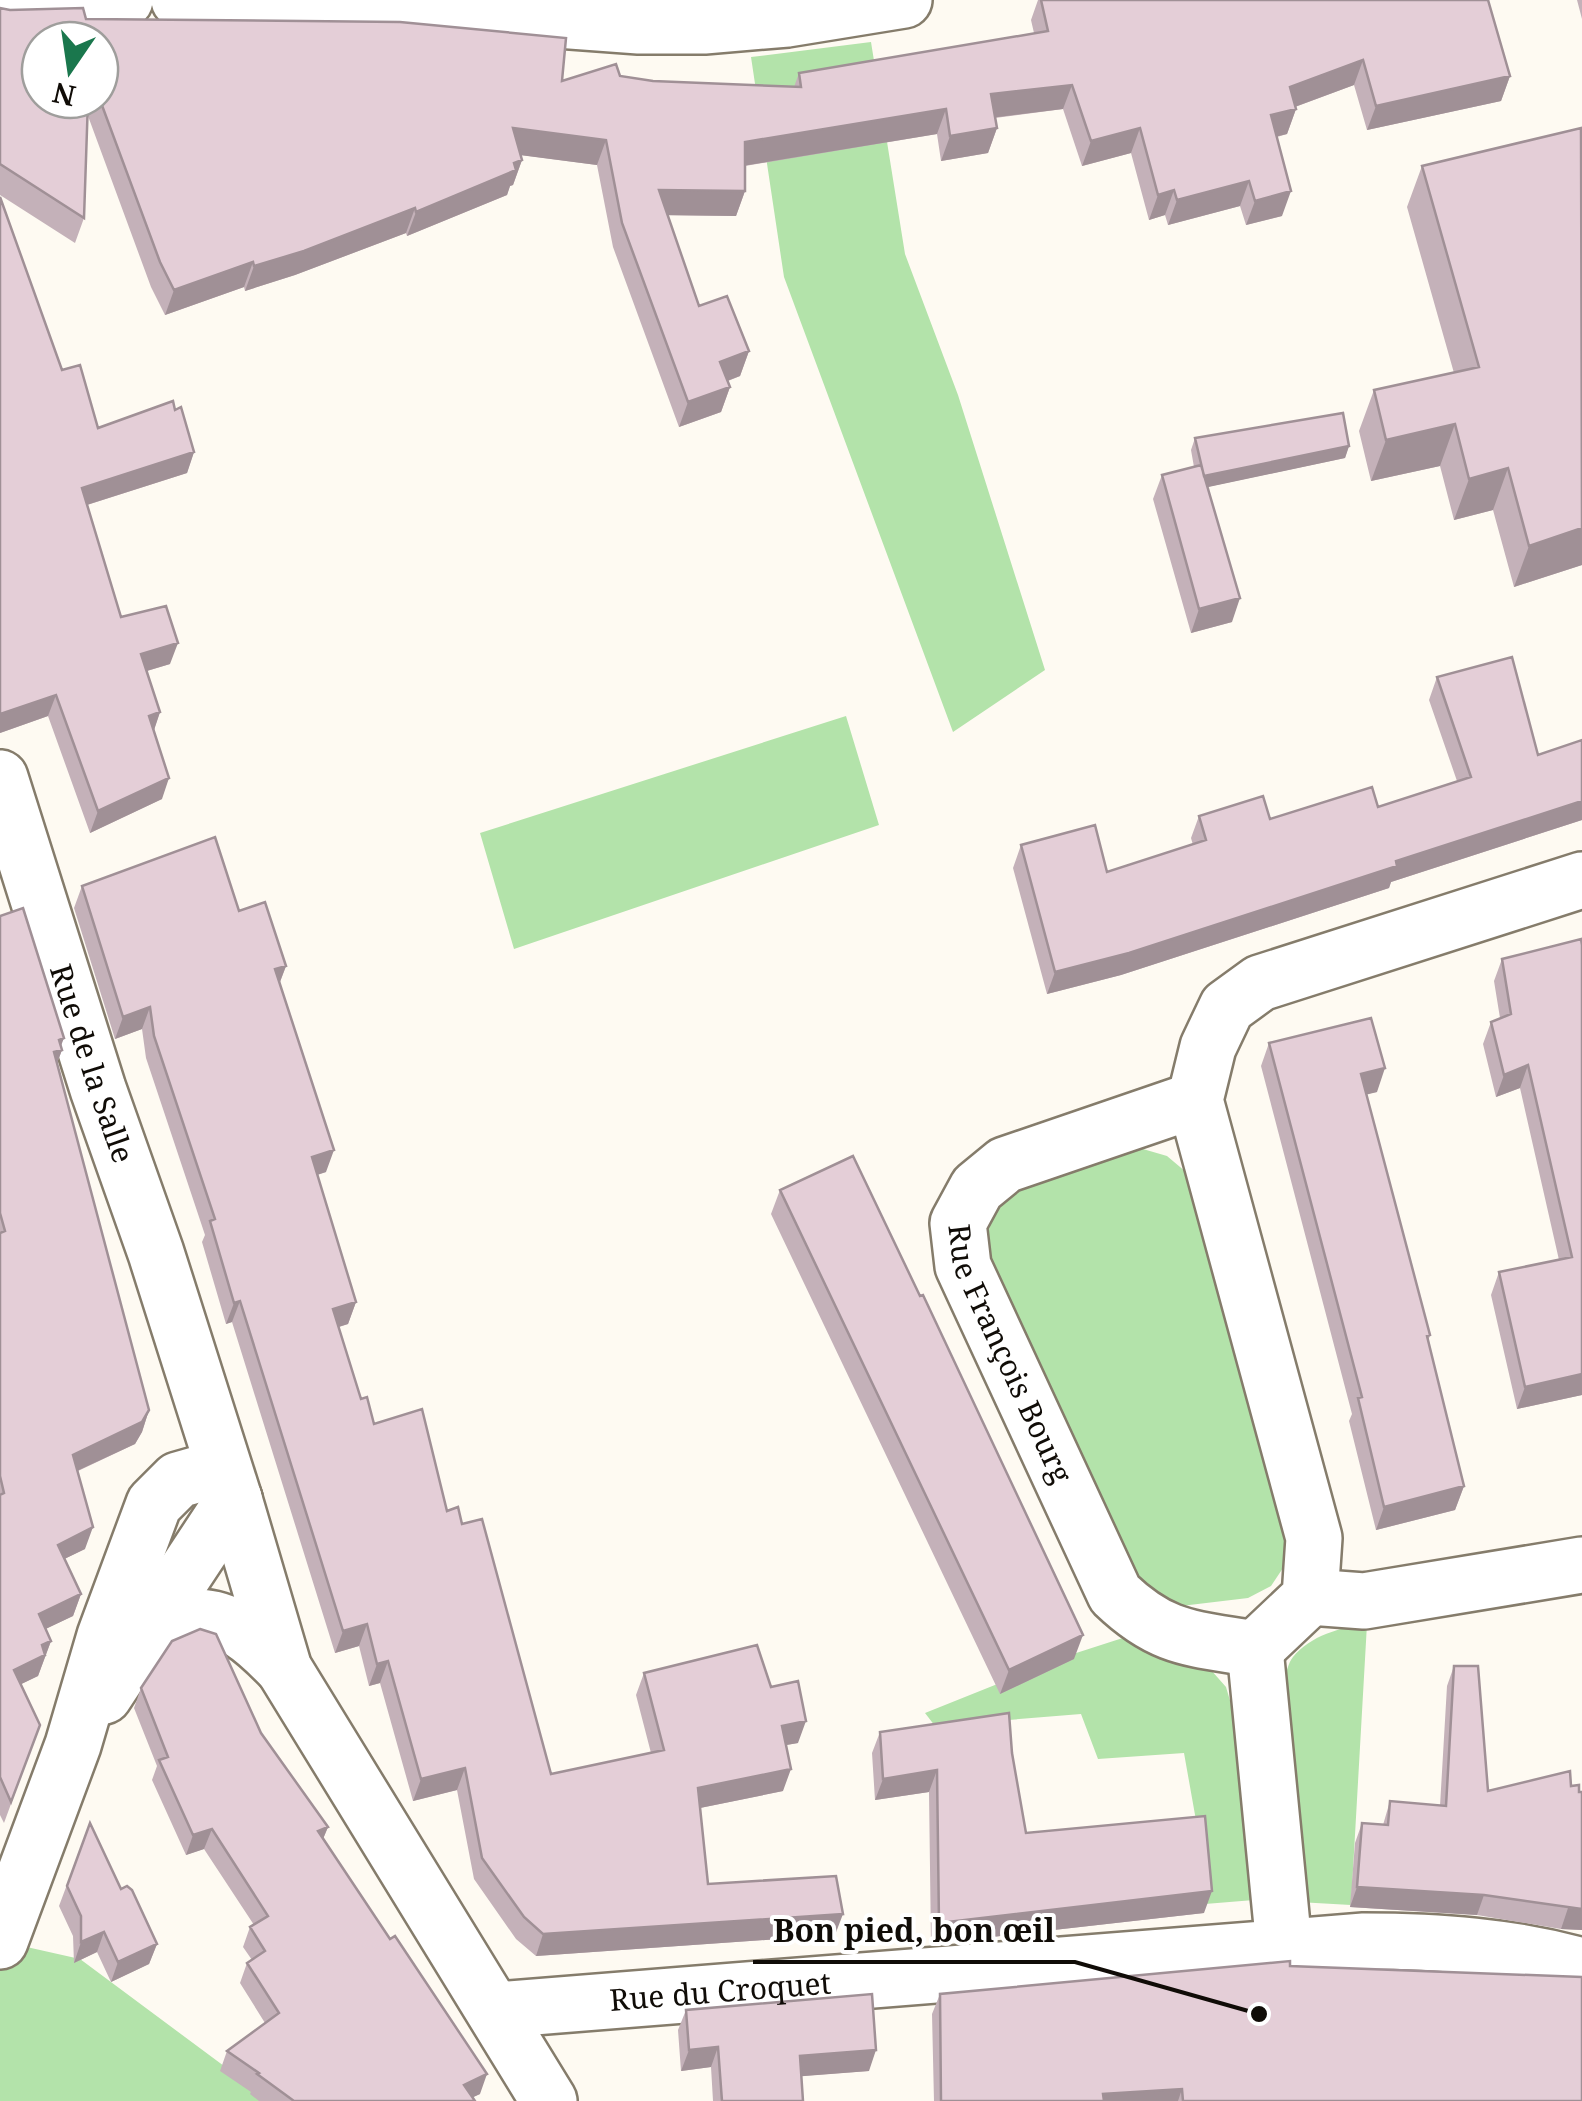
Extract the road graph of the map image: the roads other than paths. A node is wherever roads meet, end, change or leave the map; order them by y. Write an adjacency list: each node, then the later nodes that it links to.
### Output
1 (125, 0): 4 (street)
2 (179, 0): 5 (street)
3 (904, 0): 5 (street)
4 (0, 4)
5 (699, 13)
6 (0, 778): 9 (street, Rue de la Salle)
7 (1582, 880): 8 (street)
8 (1195, 1100): 13 (street); 15 (street, Rue François Bourg)
9 (185, 1350): 10 (street, Rue de la Salle); 11 (street, Rue de la Salle)
10 (234, 1499): 11 (street); 14 (street, Rue de la Salle); 16 (street)
11 (154, 1504): 17 (street, Rue de la Salle)
12 (1582, 1565): 13 (street)
13 (1310, 1597): 15 (street)
14 (149, 1630): 16 (street); 17 (street, Rue de la Salle)
15 (1255, 1649): 19 (street)
16 (284, 1669): 21 (street)
17 (73, 1745): 18 (street, Rue de la Salle)
18 (0, 1941)
19 (1284, 1946): 20 (street, Rue du Croquet); 21 (street, Rue du Croquet)
20 (1582, 1966)
21 (496, 2010): 22 (street)
22 (550, 2101)

